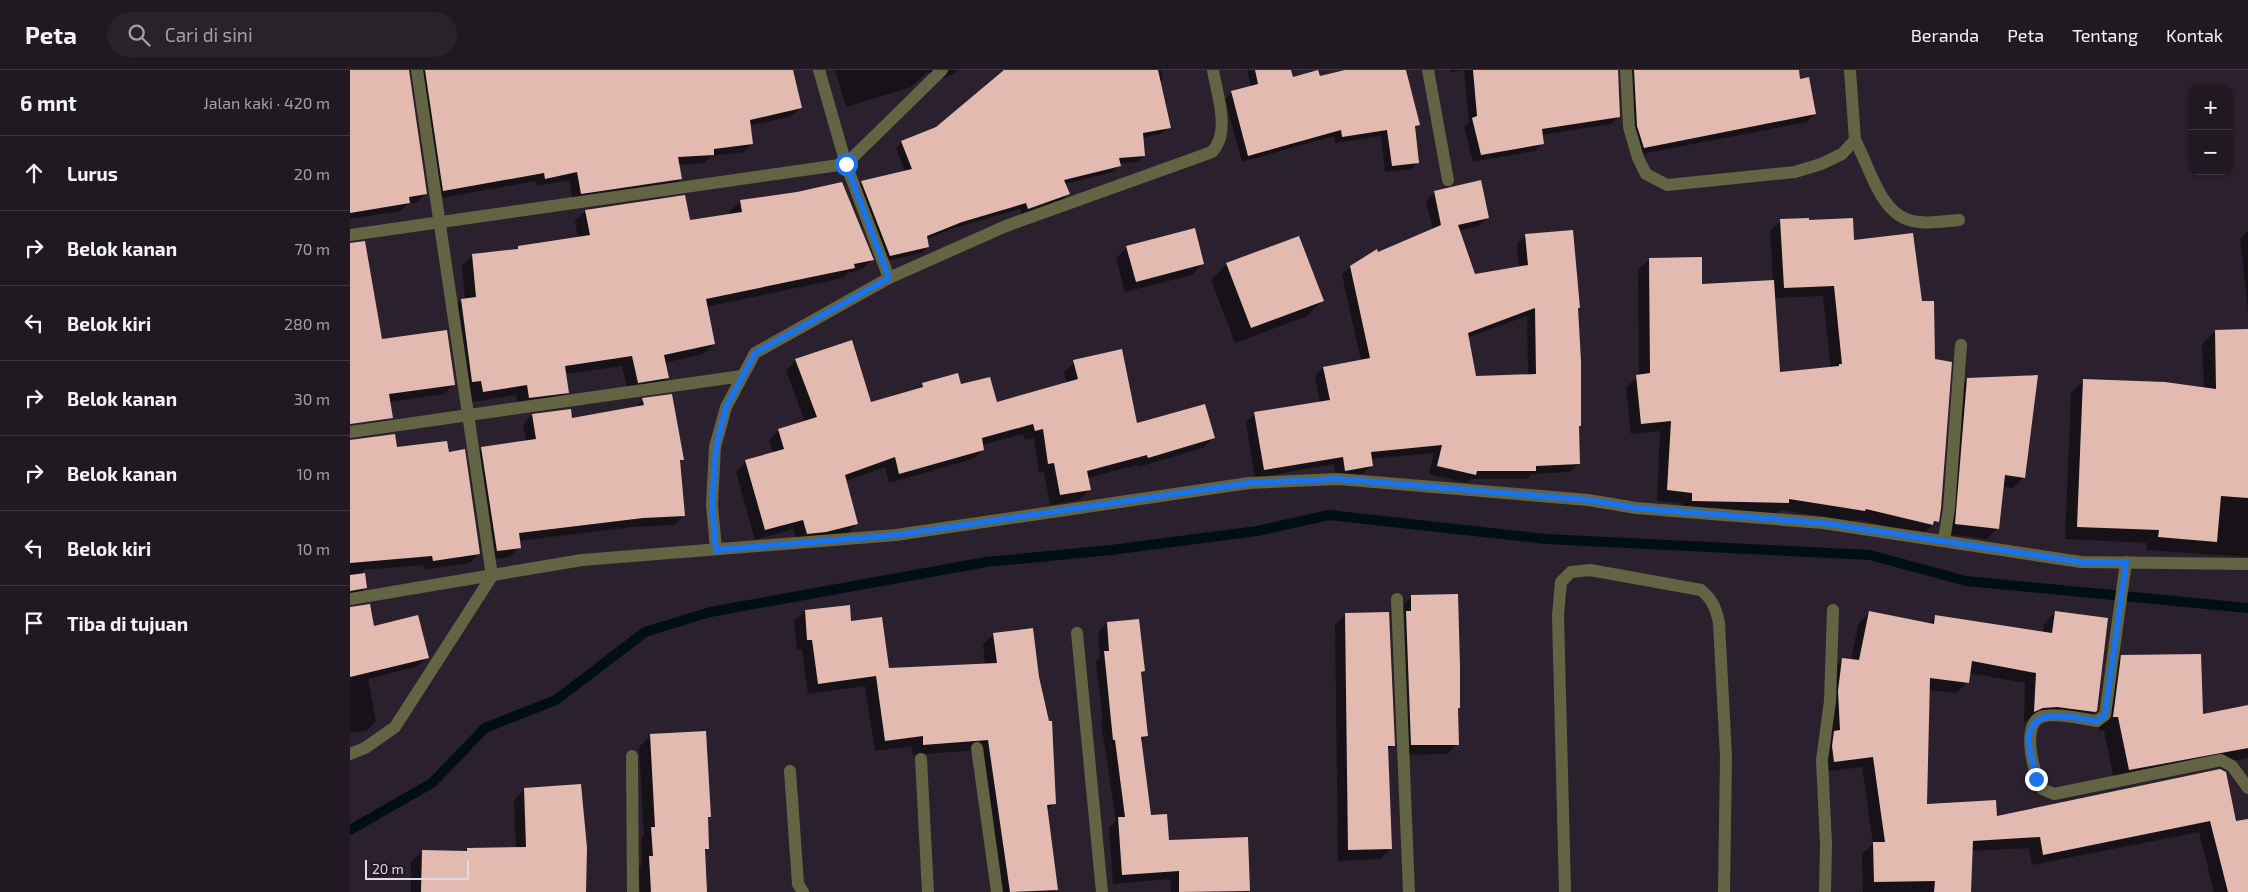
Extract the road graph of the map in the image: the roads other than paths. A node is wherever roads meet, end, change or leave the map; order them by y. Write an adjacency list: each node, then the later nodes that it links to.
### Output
1 (416, 70): 12 (street)
2 (819, 70): 9 (street)
3 (942, 70): 9 (street)
4 (1213, 70): 14 (street)
5 (1428, 70): 10 (street)
6 (1626, 70): 8 (street)
7 (1850, 70): 8 (street)
8 (1855, 140): 11 (street)
9 (846, 164): 12 (street); 14 (street)
10 (1448, 180)
11 (1960, 220)
12 (438, 223): 13 (street); 17 (street)
13 (350, 235)
14 (889, 278): 16 (street)
15 (1961, 345): 19 (street)
16 (742, 376): 17 (street); 20 (street)
17 (467, 415): 18 (street); 23 (street)
18 (350, 432)
19 (1944, 540): 20 (street); 21 (street)
20 (716, 550): 23 (street)
21 (2126, 562): 22 (street); 33 (street)
22 (2248, 564)
23 (492, 576): 24 (street); 29 (street)
24 (350, 599)
25 (1397, 599): 39 (street)
26 (1832, 610): 42 (street)
27 (1077, 633): 38 (street)
28 (977, 748): 37 (street)
29 (350, 754)
30 (632, 756): 34 (street)
31 (921, 758): 36 (street)
32 (790, 771): 35 (street)
33 (2248, 788)
34 (633, 892)
35 (803, 892)
36 (928, 892)
37 (997, 892)
38 (1102, 892)
39 (1409, 892)
40 (1565, 892): 41 (street)
41 (1724, 892)
42 (1825, 892)

